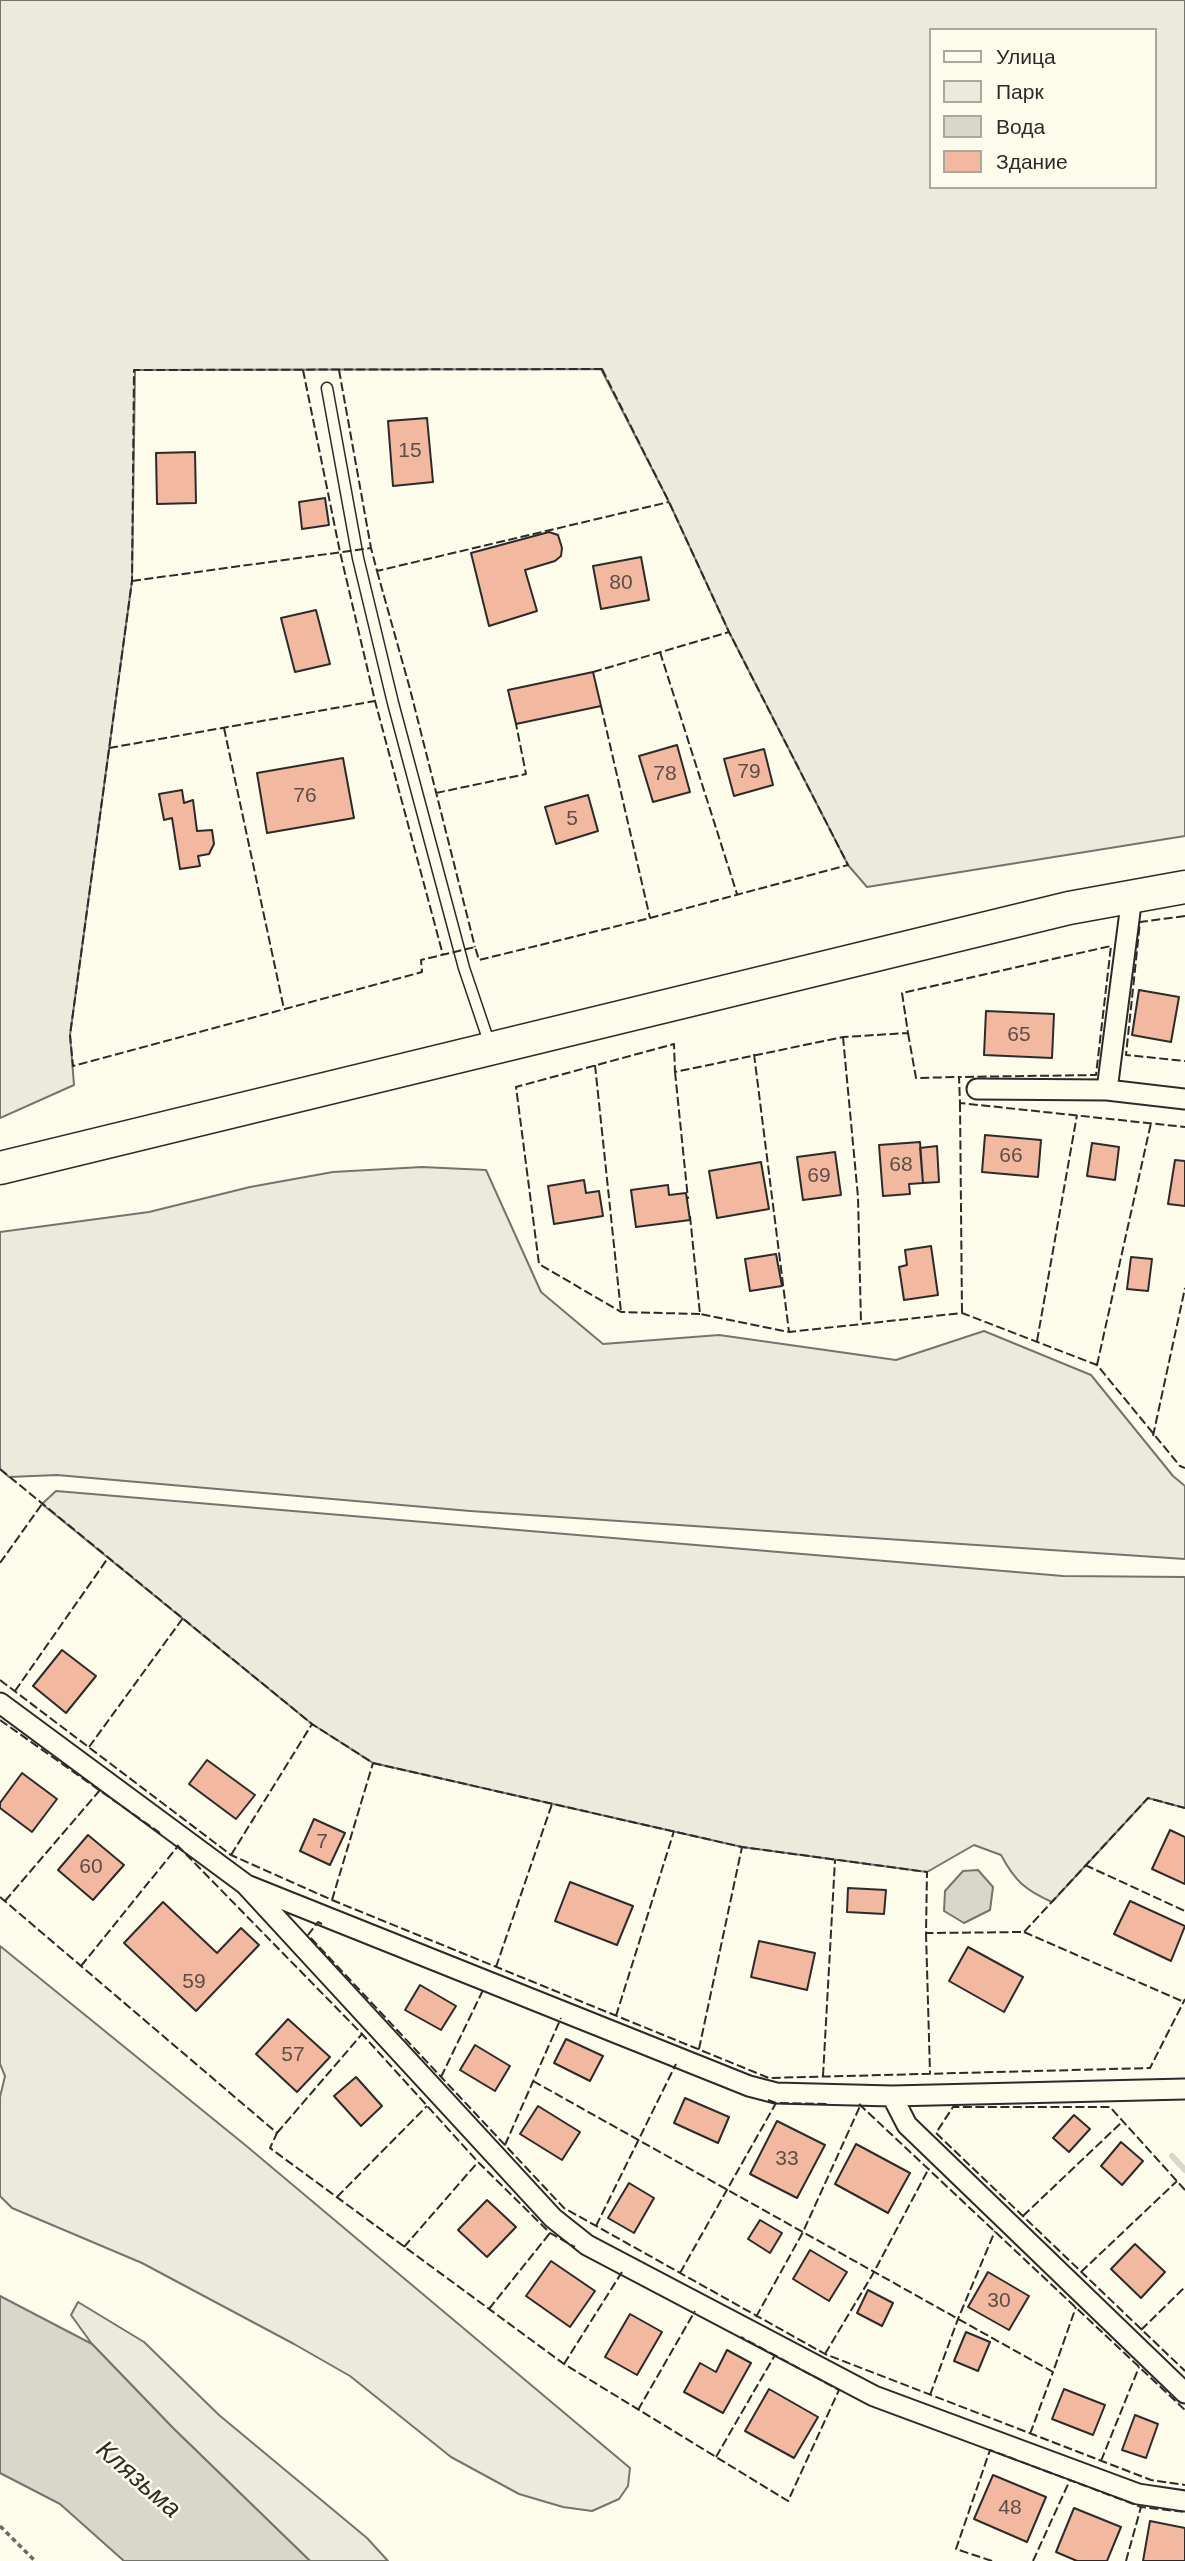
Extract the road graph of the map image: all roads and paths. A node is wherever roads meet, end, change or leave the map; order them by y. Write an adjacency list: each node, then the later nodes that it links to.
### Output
1 (327, 388): 4 (lane)
2 (1185, 887): 3 (highway)
3 (1132, 895): 4 (highway); 6 (street)
4 (491, 1049): 8 (highway)
5 (977, 1089): 6 (street)
6 (1107, 1090): 7 (street)
7 (1185, 1099)
8 (0, 1168)
9 (0, 1703): 10 (street)
10 (245, 1884): 12 (street); 14 (street)
11 (1185, 2090): 12 (street)
12 (892, 2096): 13 (street)
13 (1185, 2393)
14 (1185, 2501)
15 (0, 2526): 16 (path)
16 (35, 2561)

